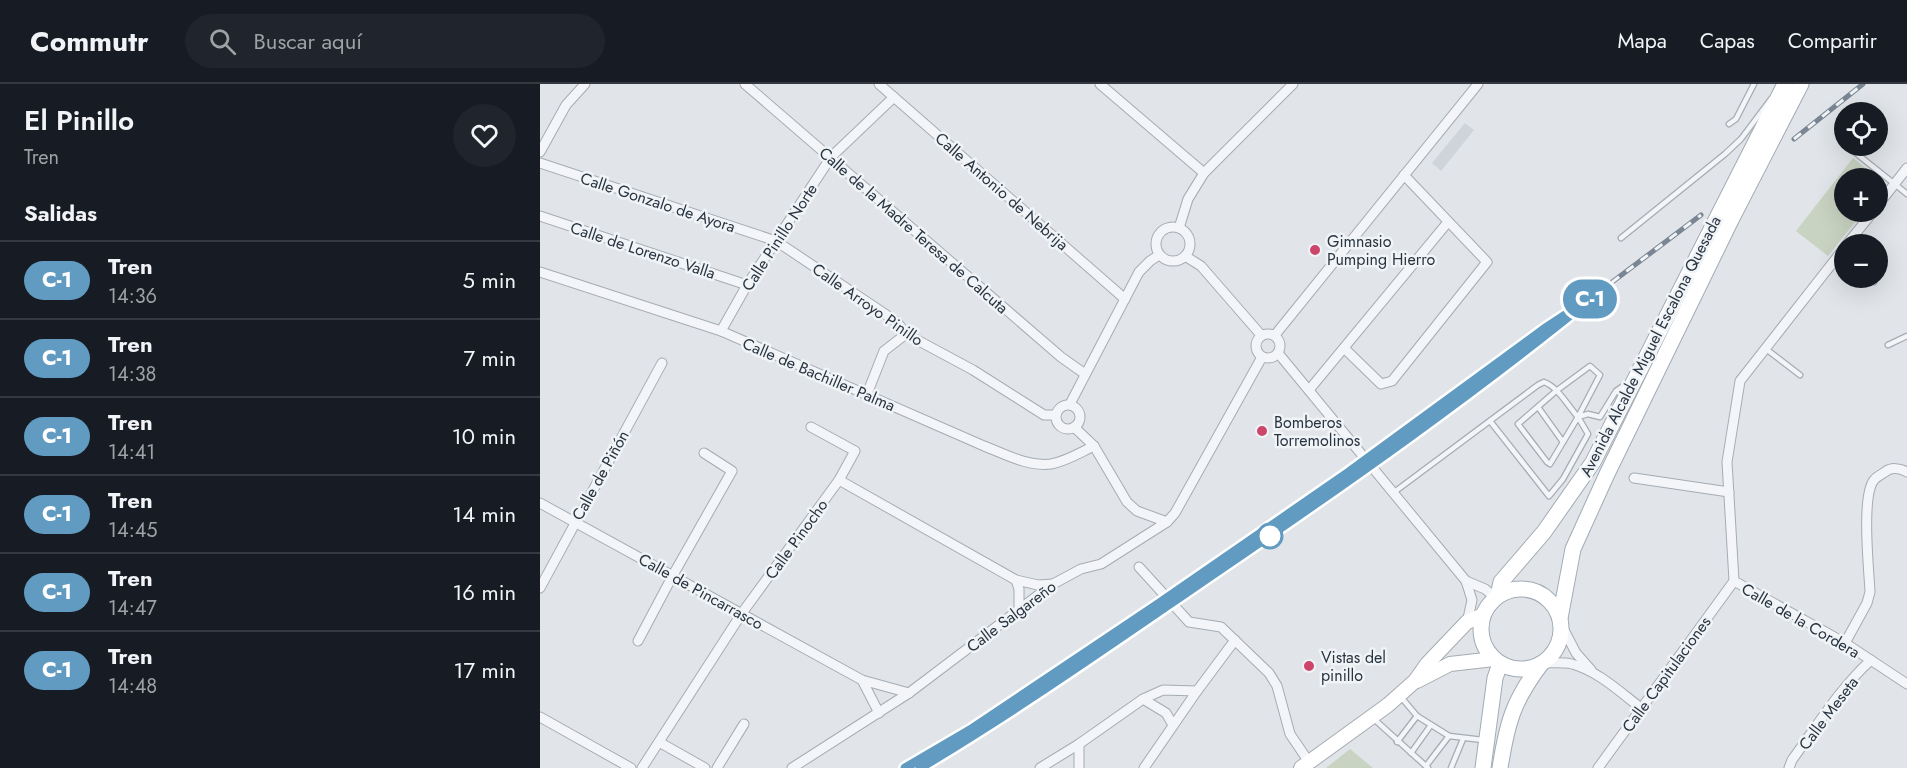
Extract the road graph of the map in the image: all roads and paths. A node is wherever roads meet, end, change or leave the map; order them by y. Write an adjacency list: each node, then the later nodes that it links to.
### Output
1 (585, 84): 12 (street)
2 (745, 84): 14 (street, Calle de la Madre Teresa de Calcuta)
3 (879, 84): 10 (street, Calle Antonio de Nebrija)
4 (1100, 84): 17 (street)
5 (1293, 84): 17 (street)
6 (1478, 84): 18 (street)
7 (1754, 84): 11 (lane)
8 (1785, 84): 25 (lane); 46 (main road, Avenida Alcalde Miguel Escalona Quesada)
9 (1801, 84): 80 (main road, Avenida Alcalde Miguel Escalona Quesada)
10 (894, 97): 14 (street, Calle Pinillo Norte); 32 (street, Calle Antonio de Nebrija)
11 (1729, 124)
12 (540, 152)
13 (1860, 156): 19 (lane)
14 (831, 157): 26 (street, Calle Pinillo Norte); 44 (street, Calle de la Madre Teresa de Calcuta)
15 (540, 163): 26 (street, Calle Gonzalo de Ayora)
16 (1907, 168): 19 (street)
17 (1204, 173): 24 (street)
18 (1404, 175): 23 (street); 36 (street)
19 (1894, 184): 20 (street); 21 (lane)
20 (1888, 192)
21 (1907, 194)
22 (540, 216): 31 (street, Calle de Lorenzo Valla)
23 (1448, 222): 39 (street); 39 (street)
24 (1179, 228): 27 (street); 28 (street)
25 (1621, 238)
26 (776, 241): 31 (street, Calle Pinillo Norte); 34 (street, Calle Arroyo Pinillo)
27 (1160, 255): 28 (street); 32 (street)
28 (1185, 256): 35 (street)
29 (1834, 264): 40 (street, Calle de la Cordera)
30 (540, 272): 33 (street, Calle de Bachiller Palma)
31 (747, 285): 33 (street, Calle Pinillo Norte)
32 (1125, 298): 44 (street)
33 (721, 332): 58 (street, Calle de Bachiller Palma)
34 (906, 334): 47 (street); 52 (street, Calle Arroyo Pinillo)
35 (1261, 335): 36 (street); 42 (street)
36 (1275, 335): 41 (street)
37 (1907, 336): 38 (lane)
38 (1888, 345)
39 (1345, 349): 48 (street)
40 (1766, 349): 45 (lane); 63 (street, Calle de la Cordera)
41 (1278, 353): 42 (street); 48 (street)
42 (1262, 357): 67 (street, Calle Salgareño)
43 (662, 363): 66 (street, Calle de Piñón)
44 (1085, 374): 50 (street)
45 (1800, 375)
46 (1635, 378): 53 (lane); 75 (main road, Avenida Alcalde Miguel Escalona Quesada)
47 (869, 389)
48 (1309, 390): 64 (street)
49 (1556, 391): 51 (lane); 53 (lane); 53 (lane); 54 (lane)
50 (1070, 404): 52 (street); 56 (street)
51 (1538, 406): 57 (lane); 57 (lane)
52 (1055, 414): 56 (street)
53 (1578, 417): 54 (lane); 57 (lane)
54 (1490, 420): 64 (lane)
55 (811, 427): 62 (street, Calle Pinocho)
56 (1074, 427): 58 (street)
57 (1563, 442)
58 (1094, 446): 67 (street)
59 (704, 453): 69 (street)
60 (1907, 472): 84 (street)
61 (1634, 478): 63 (street)
62 (839, 480): 70 (street); 78 (street, Calle Pinocho)
63 (1729, 492): 72 (street, Calle de la Cordera)
64 (1393, 493): 71 (street)
65 (540, 503): 66 (street, Calle de Pincarrasco)
66 (575, 522): 69 (street, Calle de Pincarrasco); 74 (street, Calle de Piñón)
67 (1167, 522): 73 (street, Calle Salgareño)
68 (1139, 567): 82 (street)
69 (673, 575): 78 (street, Calle de Pincarrasco); 83 (street)
70 (1016, 580): 73 (street); 77 (street)
71 (1466, 581): 75 (street); 76 (street)
72 (1734, 581): 84 (street, Calle de la Cordera); 96 (street, Calle Capitulaciones)
73 (1053, 584): 77 (street, Calle Salgareño)
74 (540, 588)
75 (1497, 597): 79 (main road); 80 (main road)
76 (1472, 600): 79 (street); 81 (street)
77 (1019, 610): 93 (street, Calle Salgareño)
78 (742, 613): 89 (street, Calle de Pincarrasco); 108 (street, Calle Pinocho)
79 (1484, 614): 81 (main road); 86 (main road)
80 (1561, 622): 87 (main road); 88 (street)
81 (1467, 623): 90 (main road)
82 (1235, 640): 92 (street); 111 (street)
83 (638, 641)
84 (1845, 643): 85 (street, Calle de la Cordera)
85 (1871, 660): 91 (street, Calle de la Cordera); 125 (street, Calle Meseta)
86 (1497, 661): 87 (main road); 90 (main road); 107 (main road)
87 (1542, 664): 88 (street); 123 (main road)
88 (1595, 674): 96 (street)
89 (862, 680): 93 (street, Calle de Pincarrasco); 97 (street)
90 (1415, 681): 94 (main road)
91 (1907, 684)
92 (1197, 691): 95 (street); 102 (street)
93 (909, 693): 97 (street, Calle Salgareño)
94 (1400, 695): 98 (lane); 100 (main road)
95 (1143, 699): 102 (street); 109 (street)
96 (1641, 708): 124 (street, Calle Capitulaciones)
97 (879, 713): 117 (street, Calle Salgareño)
98 (1417, 716): 103 (lane); 106 (lane)
99 (540, 717): 113 (street)
100 (1372, 717): 106 (lane); 111 (main road)
101 (744, 724): 116 (street)
102 (1173, 725): 120 (street)
103 (1431, 725): 104 (lane); 110 (lane)
104 (1449, 736): 105 (lane); 112 (lane)
105 (1462, 739): 107 (lane); 121 (lane)
106 (1397, 741): 110 (lane)
107 (1485, 741): 122 (main road)
108 (659, 742): 114 (street, Calle Pinocho); 115 (street)
109 (1079, 744): 118 (street); 119 (street)
110 (1411, 753): 112 (lane)
111 (1305, 765)
112 (1427, 767)
113 (630, 768)
114 (642, 768)
115 (705, 768)
116 (717, 768)
117 (792, 768)
118 (1040, 768)
119 (1079, 768)
120 (1144, 768)
121 (1451, 768)
122 (1483, 768)
123 (1500, 768)
124 (1598, 768)
125 (1789, 768)

